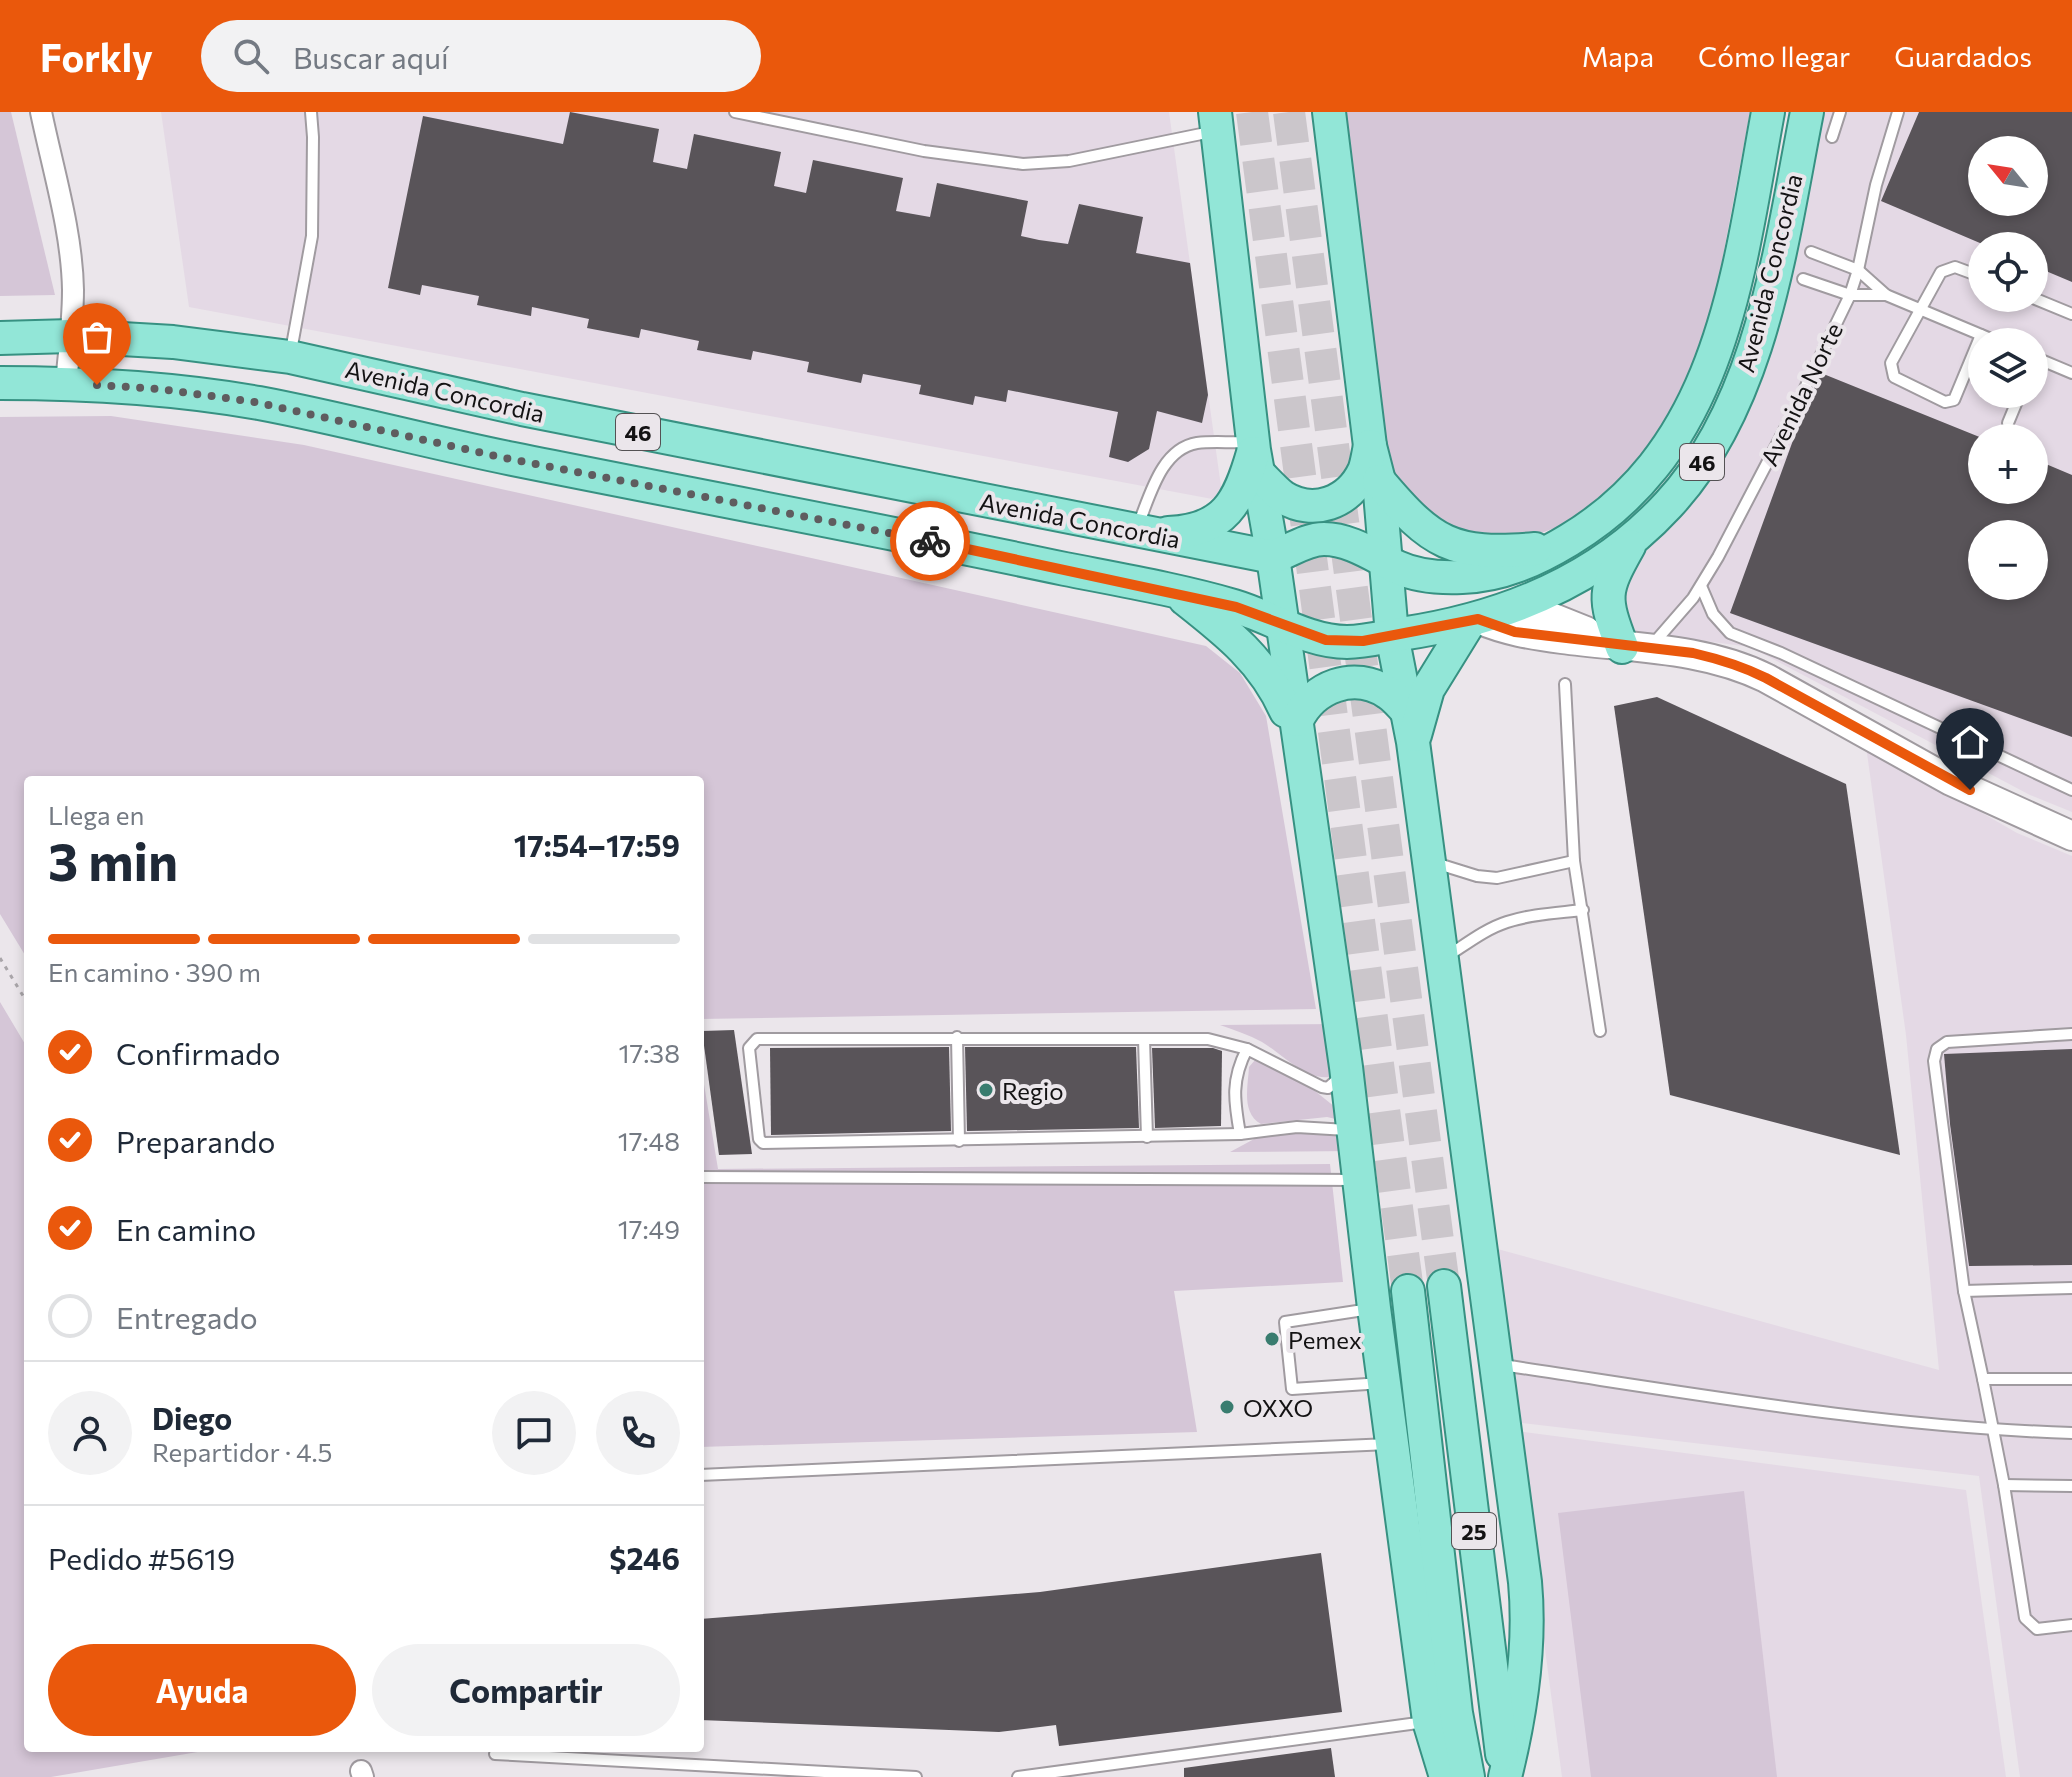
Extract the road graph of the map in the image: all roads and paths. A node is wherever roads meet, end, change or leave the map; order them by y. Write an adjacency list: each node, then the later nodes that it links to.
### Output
1 (41, 112): 21 (street)
2 (311, 112): 23 (lane)
3 (735, 112): 9 (lane)
4 (1329, 112): 31 (main road)
5 (1768, 112): 36 (main road, Avenida Concordia / 46)
6 (1807, 112): 35 (main road, Avenida Concordia / 46)
7 (1840, 112): 10 (lane)
8 (1898, 112): 12 (lane, Avenida Norte)
9 (1216, 122): 32 (main road)
10 (1832, 137)
11 (1811, 252): 12 (lane)
12 (1858, 270): 15 (lane, Avenida Norte); 16 (lane)
13 (1968, 272): 18 (lane)
14 (1803, 279): 15 (lane)
15 (1850, 295): 16 (lane); 39 (lane, Avenida Norte)
16 (1886, 295): 18 (lane)
17 (2048, 304): 19 (lane)
18 (1919, 309): 20 (lane); 25 (lane)
19 (2072, 314)
20 (1968, 330)
21 (71, 336): 22 (main road, Avenida Concordia / 46); 23 (main road, Avenida Concordia / 46); 28 (street)
22 (0, 338)
23 (290, 357): 34 (main road, Avenida Concordia / 46)
24 (2048, 364): 26 (lane)
25 (1968, 366)
26 (2072, 373)
27 (0, 383): 28 (main road, Avenida Concordia / 46)
28 (66, 383): 40 (main road, Avenida Concordia / 46)
29 (2014, 408): 30 (lane)
30 (2008, 423)
31 (1370, 446): 32 (main road); 33 (main road)
32 (1256, 456): 34 (main road); 34 (lane); 37 (main road)
33 (1379, 481): 36 (main road); 38 (main road)
34 (1141, 533): 37 (main road, Avenida Concordia / 46)
35 (1633, 538): 41 (main road, Avenida Concordia / 46); 45 (main road)
36 (1559, 547): 38 (main road, Avenida Concordia / 46)
37 (1273, 557): 38 (main road, Avenida Concordia / 46); 43 (main road)
38 (1385, 560): 44 (main road)
39 (1701, 586): 45 (lane, Avenida Norte); 50 (lane)
40 (1176, 592): 43 (main road, Avenida Concordia / 46); 48 (main road)
41 (1521, 605): 42 (main road, Avenida Concordia / 46); 45 (street)
42 (1474, 620): 44 (main road, Avenida Concordia / 46); 45 (street); 49 (main road)
43 (1281, 624): 44 (main road, Avenida Concordia / 46); 48 (main road)
44 (1392, 635): 47 (main road)
45 (1629, 647): 51 (street)
46 (1565, 684): 53 (lane)
47 (1407, 711): 48 (main road); 49 (main road)
48 (1297, 729): 63 (main road)
49 (1413, 742): 52 (main road)
50 (2072, 790)
51 (2072, 836)
52 (1428, 861): 53 (lane); 56 (main road)
53 (1574, 861): 54 (lane)
54 (1583, 910): 56 (lane); 58 (lane)
55 (0, 958): 57 (path)
56 (1441, 961): 75 (main road)
57 (24, 997)
58 (1600, 1031)
59 (2072, 1034): 73 (lane)
60 (957, 1037): 61 (lane); 67 (lane); 67 (lane)
61 (1144, 1039): 62 (lane); 66 (lane)
62 (1247, 1049): 63 (lane); 65 (lane)
63 (1346, 1067): 64 (main road)
64 (1353, 1132): 65 (lane); 69 (main road)
65 (1240, 1134): 66 (lane)
66 (1147, 1137): 67 (lane)
67 (959, 1141)
68 (704, 1177): 69 (lane)
69 (1358, 1180): 74 (main road)
70 (1444, 1286): 92 (main road, 25)
71 (2072, 1288): 73 (lane)
72 (1408, 1291): 91 (main road, 25)
73 (1964, 1291): 76 (lane)
74 (1374, 1308): 78 (main road); 78 (lane)
75 (1496, 1365): 79 (lane); 92 (main road)
76 (1983, 1379): 77 (lane); 79 (lane)
77 (2072, 1379)
78 (1384, 1383): 81 (main road)
79 (1993, 1431): 80 (lane); 83 (lane)
80 (2072, 1433)
81 (1392, 1444): 82 (lane); 86 (main road)
82 (704, 1475)
83 (2004, 1485): 84 (lane); 85 (lane)
84 (2072, 1486)
85 (2072, 1625)
86 (1429, 1721): 89 (lane); 90 (main road)
87 (495, 1754): 88 (lane)
88 (916, 1777)
89 (1018, 1777)
90 (1446, 1777)
91 (1468, 1777)
92 (1505, 1777)

